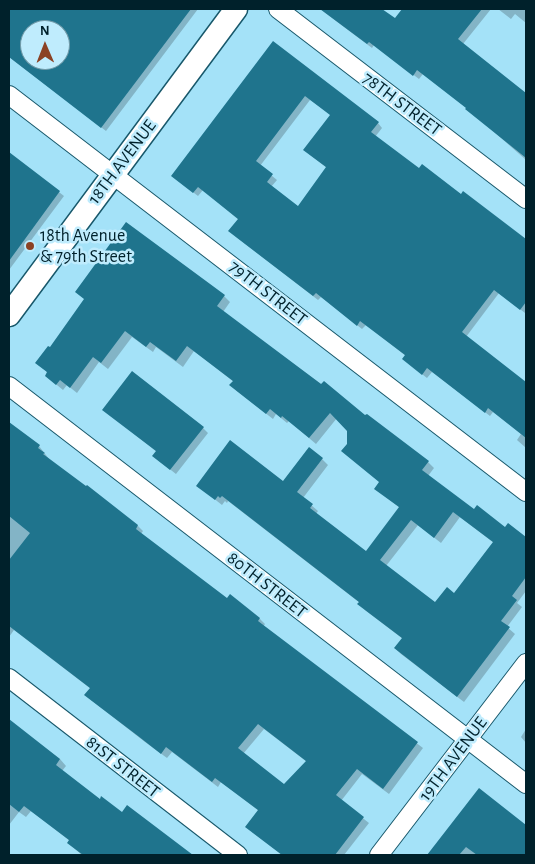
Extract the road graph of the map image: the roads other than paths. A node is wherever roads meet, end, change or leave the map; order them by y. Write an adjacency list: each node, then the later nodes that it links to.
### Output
1 (236, 9): 4 (street, 18TH AVENUE)
2 (278, 9): 5 (street, 78TH STREET)
3 (9, 95): 4 (street, 79TH STREET)
4 (112, 174): 6 (street, 18TH AVENUE); 8 (street, 79TH STREET)
5 (526, 199)
6 (9, 315)
7 (9, 386): 11 (street, 80TH STREET)
8 (526, 492)
9 (526, 663): 11 (street, 19TH AVENUE)
10 (9, 678): 13 (street, 81ST STREET)
11 (468, 739): 12 (street, 80TH STREET); 14 (street, 19TH AVENUE)
12 (526, 784)
13 (238, 855)
14 (379, 855)

